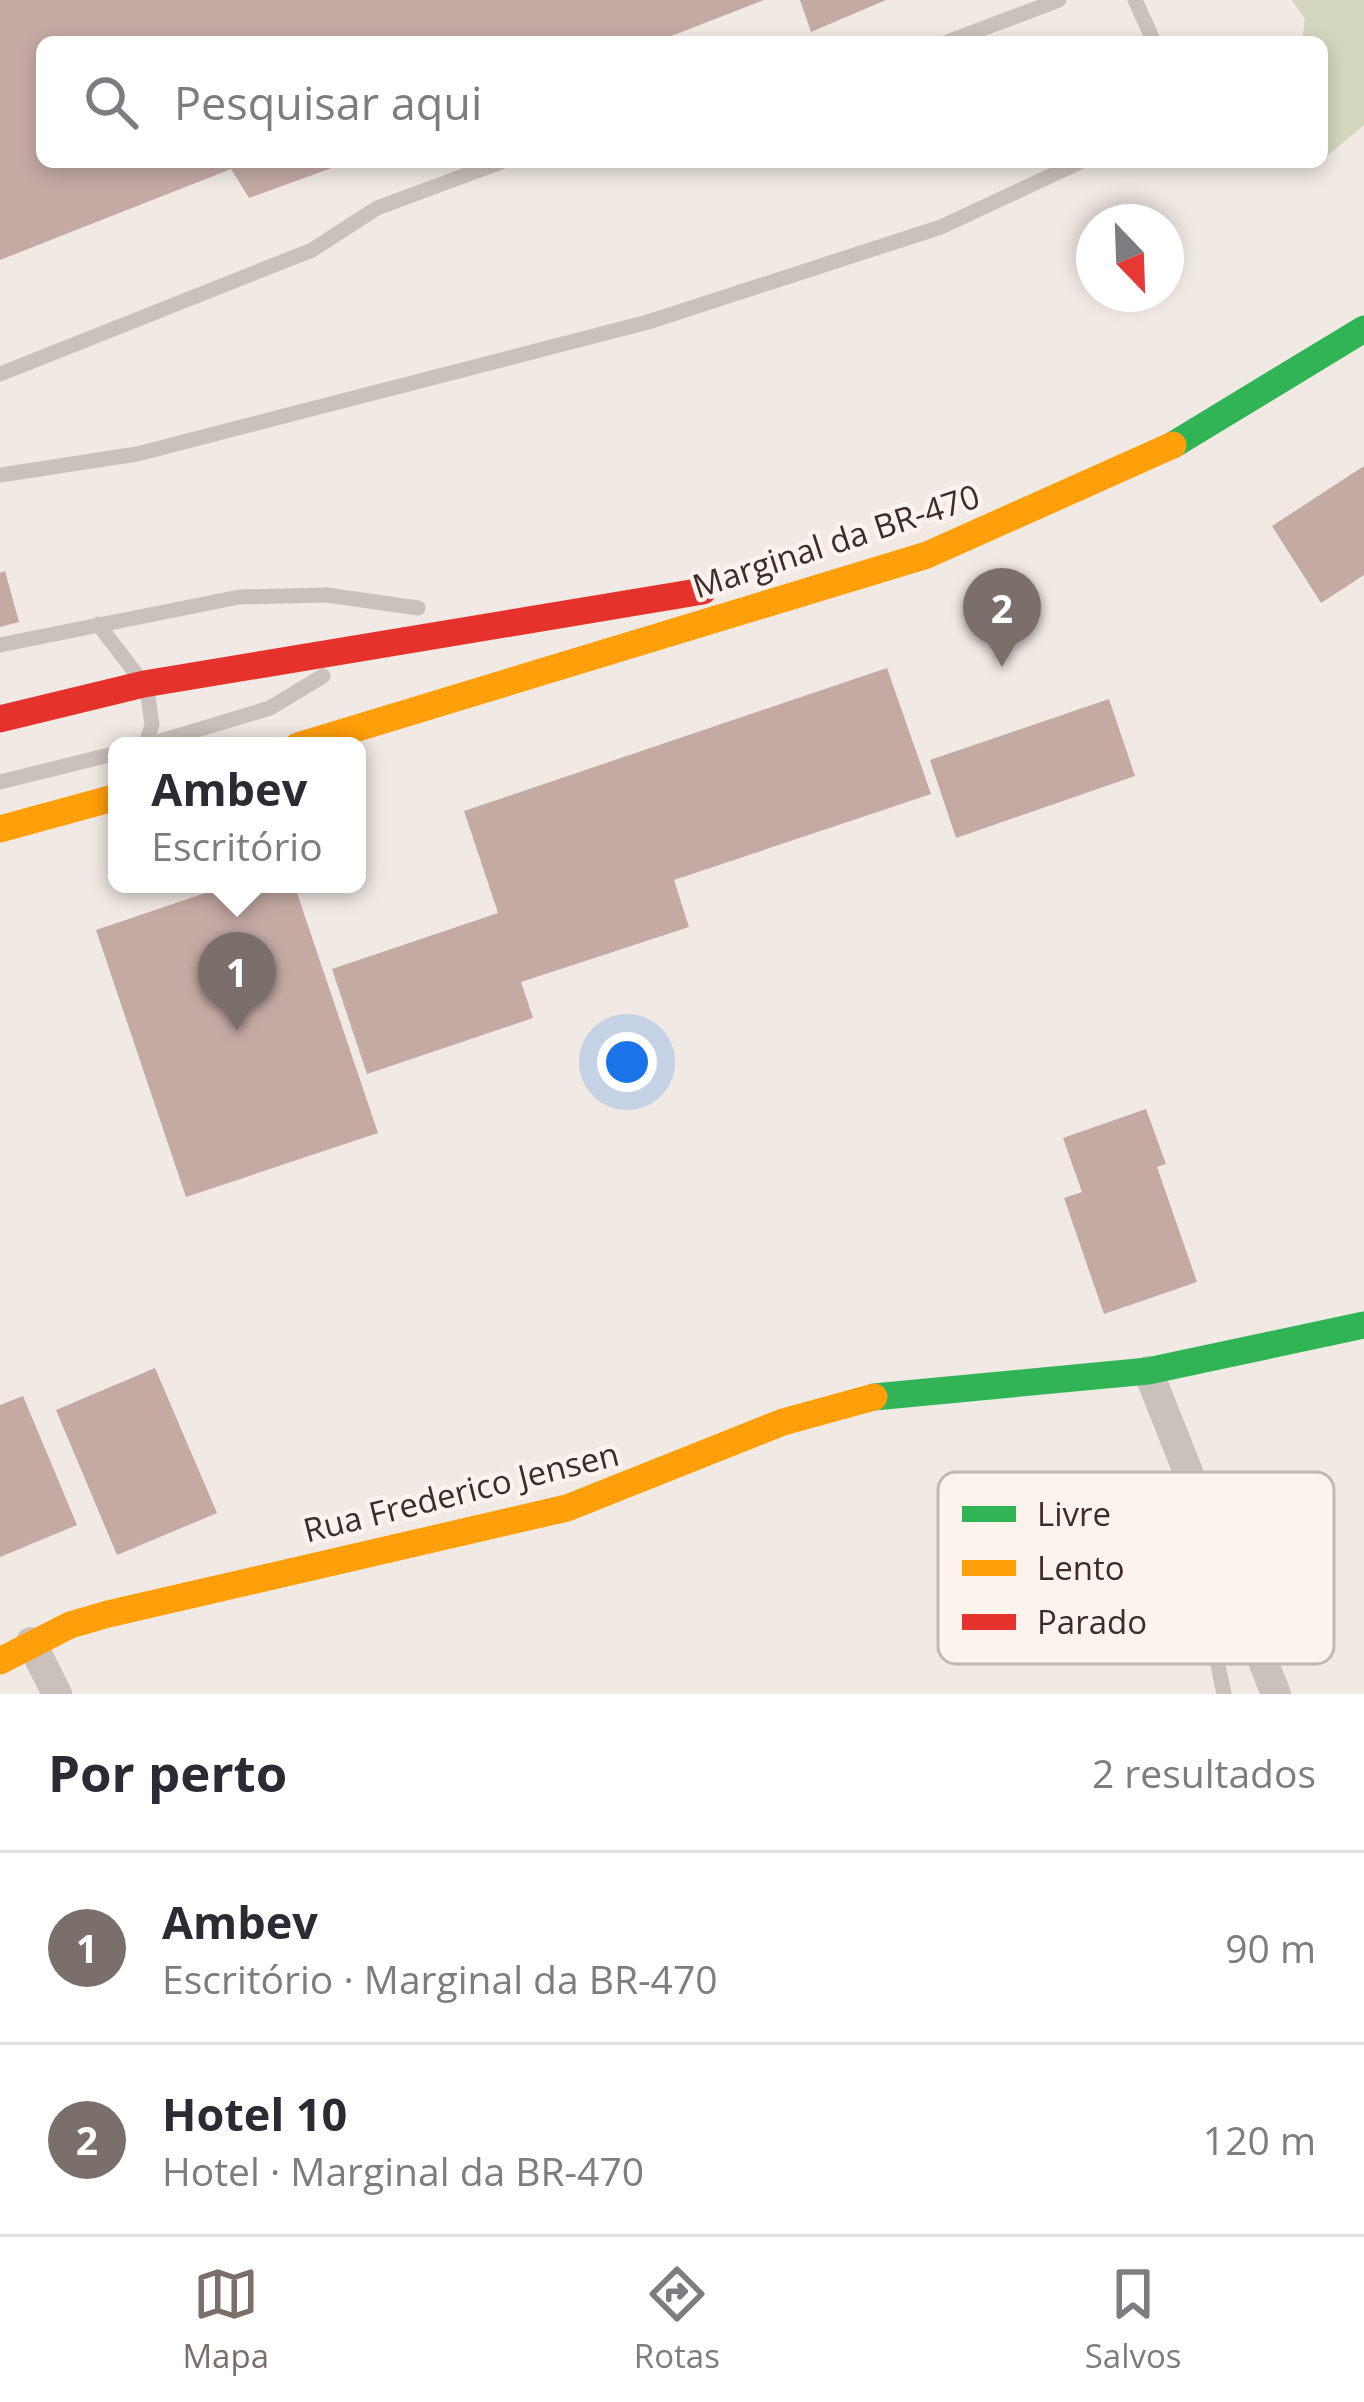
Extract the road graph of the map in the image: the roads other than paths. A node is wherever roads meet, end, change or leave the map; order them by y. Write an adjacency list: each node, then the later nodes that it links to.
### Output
1 (1058, 0): 3 (lane)
2 (1135, 0): 4 (lane)
3 (963, 36)
4 (1151, 36)
5 (485, 168): 8 (lane)
6 (1067, 168): 9 (lane)
7 (1364, 329): 10 (main road, Marginal da BR-470)
8 (0, 374)
9 (0, 476)
10 (927, 555): 13 (main road); 18 (main road, Marginal da BR-470)
11 (98, 624): 12 (lane); 13 (lane); 14 (lane)
12 (0, 645)
13 (362, 647): 14 (main road); 17 (lane)
14 (144, 684): 15 (main road); 16 (lane)
15 (0, 719)
16 (148, 737)
17 (175, 737)
18 (328, 737)
19 (108, 755): 20 (lane)
20 (0, 782)
21 (108, 799): 22 (main road)
22 (0, 829)
23 (1364, 1325): 24 (main road, Rua Frederico Jensen)
24 (1148, 1372): 25 (street); 26 (main road, Rua Frederico Jensen)
25 (1187, 1472)
26 (31, 1642): 27 (main road, Rua Frederico Jensen); 30 (street)
27 (0, 1661)
28 (1218, 1664): 31 (lane)
29 (1264, 1664): 32 (street)
30 (57, 1694)
31 (1224, 1694)
32 (1276, 1694)

